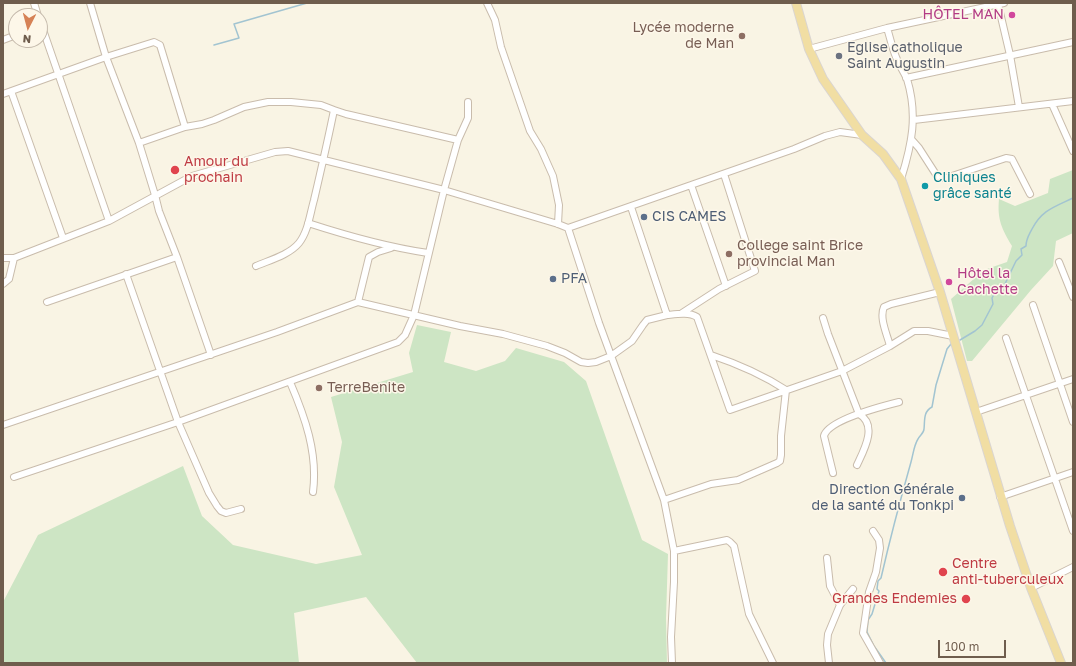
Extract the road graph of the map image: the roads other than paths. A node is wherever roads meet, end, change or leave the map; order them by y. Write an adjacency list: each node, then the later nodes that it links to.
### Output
1 (92, 3): 10 (street)
2 (487, 3): 37 (street)
3 (796, 3): 8 (main road)
4 (1001, 4): 5 (street); 9 (street)
5 (887, 28): 8 (street); 12 (street)
6 (1073, 42): 9 (street)
7 (48, 45): 11 (street)
8 (809, 49): 22 (main road)
9 (1010, 55): 12 (street); 18 (street)
10 (106, 57): 11 (street); 21 (street); 25 (street)
11 (58, 74): 13 (street); 35 (street)
12 (906, 78): 20 (street)
13 (11, 91): 14 (street); 39 (street)
14 (3, 94)
15 (1073, 101): 17 (street)
16 (468, 102): 24 (street)
17 (1052, 104): 18 (street); 26 (street)
18 (1019, 106): 20 (street)
19 (334, 110): 21 (street); 24 (street); 27 (street)
20 (914, 120): 23 (street)
21 (185, 127): 25 (street)
22 (862, 135): 28 (street); 29 (main road)
23 (912, 139): 29 (street); 32 (street)
24 (458, 140): 31 (street)
25 (138, 143): 33 (street)
26 (1073, 151)
27 (324, 160): 31 (street); 33 (street); 36 (street)
28 (724, 174): 30 (street); 49 (street)
29 (901, 179): 50 (main road)
30 (691, 185): 34 (street); 49 (street)
31 (444, 190): 37 (street); 41 (street)
32 (1030, 194)
33 (155, 195): 35 (street); 42 (street)
34 (631, 207): 38 (street); 57 (street)
35 (109, 221): 39 (street)
36 (308, 223): 40 (street); 46 (street)
37 (558, 224): 38 (street)
38 (568, 228): 64 (street)
39 (63, 238): 44 (street)
40 (392, 247): 41 (street); 53 (street)
41 (428, 253): 56 (street)
42 (176, 257): 47 (street); 62 (street)
43 (3, 258): 44 (street)
44 (14, 258): 48 (street)
45 (1059, 262): 51 (street)
46 (256, 266)
47 (126, 274): 52 (street); 66 (street)
48 (3, 284)
49 (726, 286): 55 (street)
50 (940, 292): 59 (main road); 61 (street)
51 (1073, 297)
52 (47, 302)
53 (358, 302): 56 (street); 62 (street)
54 (1033, 305): 69 (street)
55 (682, 314): 57 (street); 63 (street)
56 (414, 315): 64 (street); 68 (street)
57 (667, 315): 64 (street)
58 (824, 318): 65 (street)
59 (953, 336): 61 (street); 73 (main road)
60 (1006, 338): 71 (street)
61 (890, 346): 65 (street)
62 (210, 355): 66 (street)
63 (712, 355): 70 (street); 70 (street)
64 (611, 356): 85 (street)
65 (842, 370): 70 (street); 74 (street)
66 (160, 371): 75 (street); 77 (street)
67 (1073, 379): 69 (street)
68 (290, 382): 75 (street); 83 (street)
69 (1060, 384): 71 (street); 76 (street)
70 (786, 390): 85 (street)
71 (1026, 395): 73 (street); 82 (street)
72 (899, 402): 74 (street)
73 (976, 412): 84 (main road)
74 (859, 414): 78 (street); 80 (street)
75 (178, 422): 81 (street); 86 (street)
76 (1073, 422)
77 (3, 425)
78 (857, 465)
79 (1073, 472): 82 (street)
80 (833, 473)
81 (14, 477)
82 (1054, 479): 84 (street); 88 (street)
83 (313, 492)
84 (1000, 497): 92 (main road)
85 (664, 500): 89 (street)
86 (241, 509)
87 (873, 531): 98 (street)
88 (1073, 531)
89 (674, 551): 95 (street); 96 (street)
90 (827, 558): 94 (street)
91 (1073, 567): 92 (street)
92 (1031, 588): 99 (main road)
93 (853, 589): 94 (street)
94 (840, 605): 97 (street)
95 (672, 663)
96 (773, 663)
97 (829, 663)
98 (880, 663)
99 (1061, 663)

